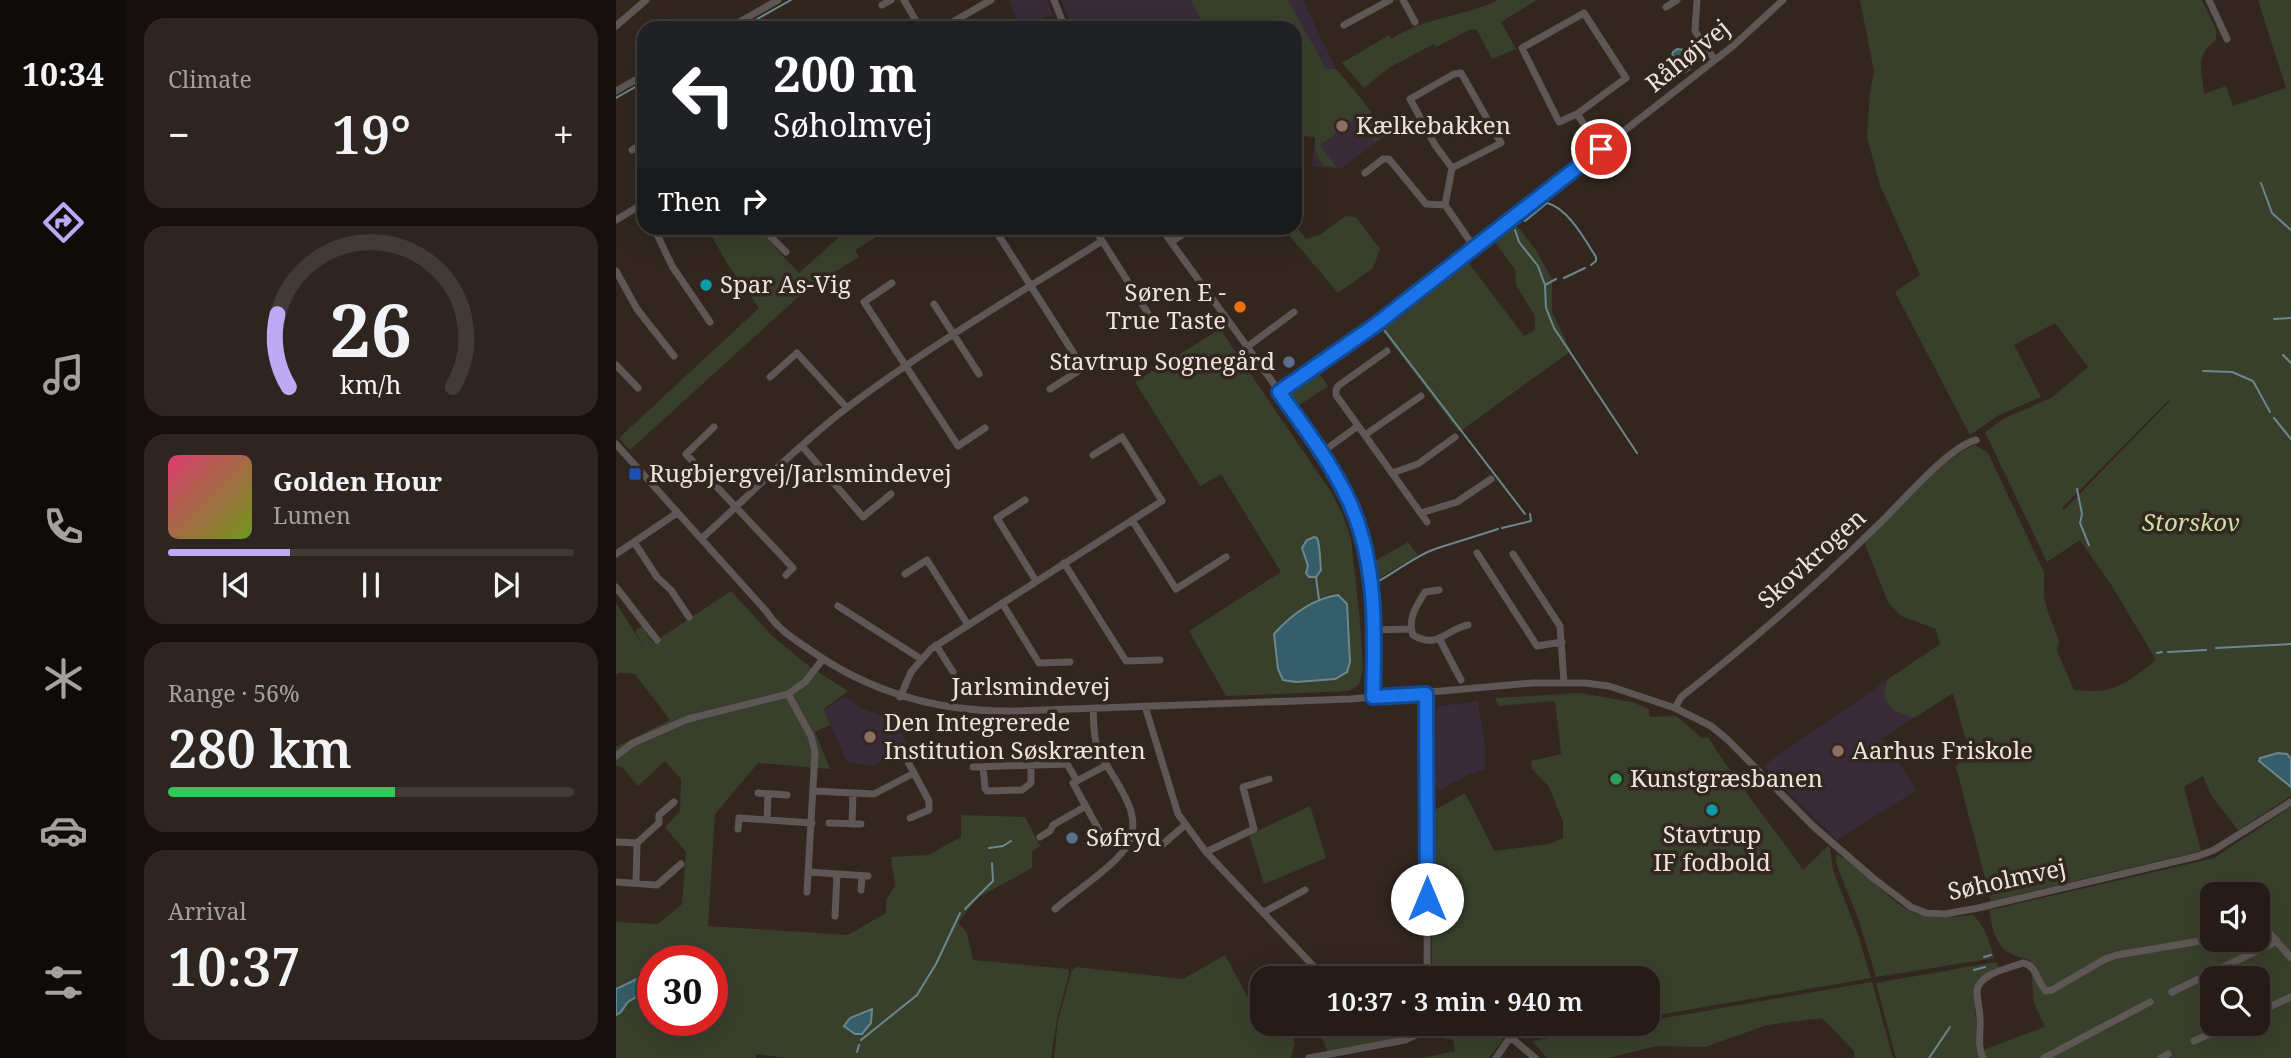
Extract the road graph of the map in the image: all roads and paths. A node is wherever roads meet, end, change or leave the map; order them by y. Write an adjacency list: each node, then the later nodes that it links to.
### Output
1 (646, 0): 21 (street)
2 (778, 0): 15 (street)
3 (891, 0): 13 (street)
4 (905, 0): 16 (street)
5 (991, 0): 17 (street)
6 (1054, 0): 18 (street)
7 (1390, 0): 20 (street)
8 (1677, 0): 14 (street)
9 (1697, 0): 23 (street)
10 (1783, 0): 23 (street, Råhøjvej)
11 (2209, 0): 22 (street)
12 (1406, 1): 19 (street)
13 (882, 5)
14 (1666, 7)
15 (741, 21)
16 (916, 21)
17 (954, 21)
18 (1062, 21)
19 (1415, 22)
20 (1344, 25)
21 (616, 26)
22 (2227, 39)
23 (1715, 60): 28 (street, Råhøjvej)
24 (637, 79): 25 (street)
25 (616, 91)
26 (1577, 114): 26 (street); 28 (street)
27 (637, 147): 29 (street)
28 (1601, 149): 43 (street, Råhøjvej)
29 (632, 150)
30 (1452, 168): 30 (street); 32 (street)
31 (1365, 173): 32 (street)
32 (1445, 205): 43 (street)
33 (637, 208): 34 (street)
34 (616, 220)
35 (657, 235): 50 (street)
36 (769, 235): 44 (street)
37 (998, 235): 47 (street)
38 (1098, 235): 41 (street)
39 (1166, 235): 42 (street)
40 (1182, 235): 42 (street)
41 (1102, 241): 47 (street); 51 (street)
42 (1171, 242): 53 (street)
43 (1474, 247): 62 (street, Råhøjvej)
44 (786, 252)
45 (616, 271): 55 (street)
46 (892, 283): 57 (street)
47 (1031, 286): 52 (street); 61 (street)
48 (934, 304): 52 (street)
49 (1294, 312): 53 (street)
50 (710, 322)
51 (1156, 326)
52 (953, 334): 57 (street); 58 (street)
53 (1247, 346): 62 (street)
54 (1387, 351): 65 (street)
55 (674, 356)
56 (616, 365): 60 (street)
57 (905, 366): 64 (street); 67 (street)
58 (979, 374)
59 (771, 377): 64 (street)
60 (638, 388)
61 (1050, 389)
62 (1279, 392): 73 (street)
63 (1420, 396): 68 (street)
64 (847, 408): 72 (street)
65 (1358, 426): 68 (street); 73 (street)
66 (714, 427): 79 (street)
67 (985, 428)
68 (1365, 435): 75 (street)
69 (1455, 437): 75 (street)
70 (1976, 440): 120 (street, Skovkrogen)
71 (616, 444): 80 (street, Jarlsmindevej)
72 (802, 446): 77 (street); 79 (street)
73 (1321, 453): 102 (street)
74 (1093, 455): 82 (street)
75 (1392, 473): 81 (street)
76 (1491, 479): 81 (street)
77 (891, 494)
78 (1025, 500): 93 (street)
79 (736, 507): 84 (street); 92 (street)
80 (677, 513): 84 (street, Jarlsmindevej); 85 (street)
81 (1421, 513): 83 (street)
82 (1132, 520): 89 (street); 90 (street)
83 (1427, 522)
84 (701, 539): 107 (street, Jarlsmindevej)
85 (634, 542): 86 (street); 98 (street)
86 (618, 549)
87 (1477, 553): 105 (street)
88 (1513, 554): 105 (street)
89 (1226, 557)
90 (1064, 563): 93 (street); 109 (street)
91 (905, 574): 99 (street)
92 (786, 575)
93 (1036, 581): 96 (street)
94 (616, 587): 103 (street)
95 (1439, 590): 101 (street)
96 (1002, 604): 99 (street); 110 (street)
97 (838, 606): 108 (street)
98 (689, 617)
99 (968, 625): 106 (street)
100 (1468, 625): 104 (street)
101 (1410, 629): 102 (street); 104 (street)
102 (1373, 630): 117 (street)
103 (657, 640)
104 (1440, 640): 112 (street)
105 (1562, 642): 113 (street)
106 (936, 645): 108 (street); 111 (street)
107 (823, 659): 114 (street); 116 (street, Jarlsmindevej)
108 (921, 659): 116 (street)
109 (1160, 660)
110 (1070, 662)
111 (953, 672)
112 (1461, 680)
113 (1564, 683): 115 (street, Søholmvej); 120 (street, Søholmvej)
114 (788, 694): 121 (street); 130 (street)
115 (1426, 694): 117 (street, Søholmvej); 170 (street)
116 (900, 697): 119 (street, Jarlsmindevej)
117 (1373, 697): 118 (street, Jarlsmindevej)
118 (1145, 706): 119 (street, Jarlsmindevej); 146 (street)
119 (1093, 708): 124 (street)
120 (1675, 708): 136 (street, Søholmvej)
121 (616, 756)
122 (908, 762): 127 (street)
123 (1031, 765): 126 (street); 126 (street); 129 (street)
124 (1107, 765): 129 (street); 162 (street)
125 (973, 767): 126 (street)
126 (983, 767)
127 (914, 773): 132 (street); 138 (street)
128 (1269, 779): 153 (street)
129 (1077, 781): 137 (street)
130 (814, 790): 132 (street); 142 (street)
131 (758, 793): 133 (street)
132 (853, 793): 144 (street)
133 (768, 794): 134 (street); 141 (street)
134 (787, 795)
135 (674, 802): 151 (street)
136 (2291, 802)
137 (1086, 806): 148 (street); 149 (street)
138 (929, 810): 139 (street); 140 (street)
139 (910, 818)
140 (933, 818)
141 (767, 820): 142 (street); 147 (street)
142 (811, 823): 155 (street)
143 (829, 823): 144 (street)
144 (852, 824): 145 (street)
145 (861, 824)
146 (1185, 825): 152 (street); 153 (street)
147 (738, 829)
148 (1100, 832)
149 (1040, 837)
150 (616, 842): 151 (street)
151 (637, 843): 158 (street)
152 (1162, 845)
153 (1206, 852): 163 (street)
154 (681, 864): 158 (street)
155 (808, 872): 156 (street); 161 (street)
156 (836, 874): 159 (street); 164 (street)
157 (616, 882): 158 (street)
158 (636, 883)
159 (861, 890)
160 (1305, 890): 163 (street)
161 (807, 892)
162 (1055, 909)
163 (1264, 912): 169 (street)
164 (835, 916)
165 (2270, 933): 167 (street)
166 (2200, 941): 182 (street)
167 (2277, 941): 168 (street); 171 (street)
168 (2291, 958)
169 (1313, 966)
170 (1427, 966)
171 (2172, 992)
172 (2291, 997): 174 (street)
173 (2150, 1002): 183 (street)
174 (2270, 1007)
175 (1414, 1036): 179 (street)
176 (1511, 1036): 180 (street); 181 (street)
177 (2205, 1036): 178 (street)
178 (2194, 1041)
179 (1309, 1058)
180 (1496, 1058)
181 (1535, 1058)
182 (1983, 1058)
183 (2044, 1058)

